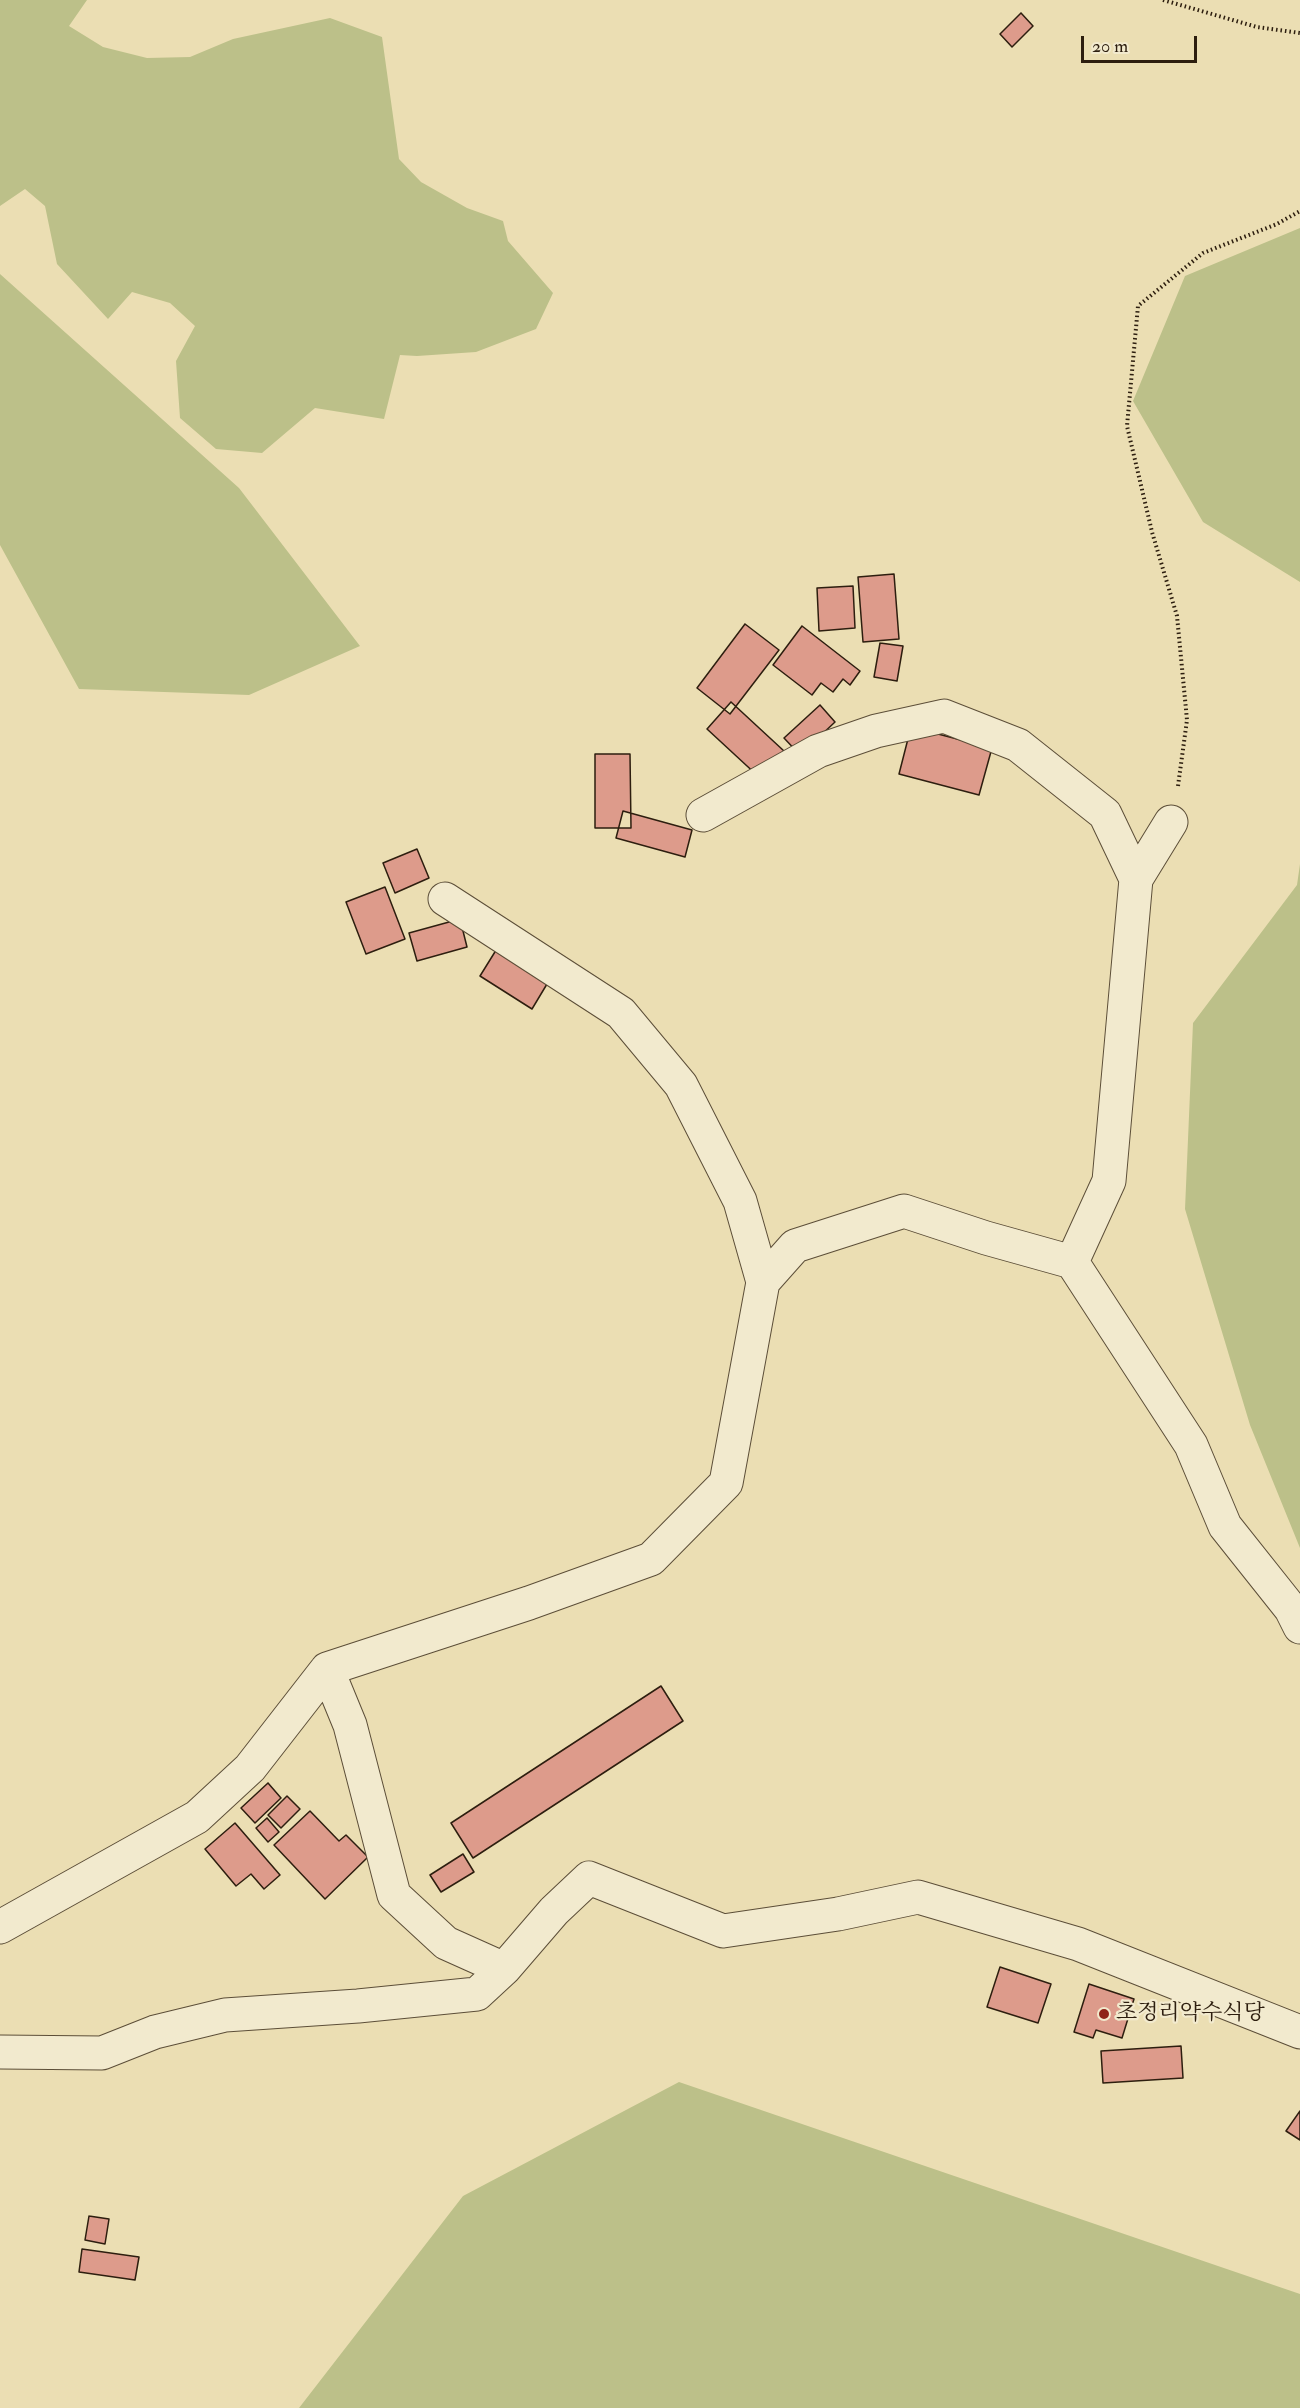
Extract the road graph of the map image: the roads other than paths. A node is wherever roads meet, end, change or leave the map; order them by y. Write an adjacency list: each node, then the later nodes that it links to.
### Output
1 (703, 815): 3 (street)
2 (1171, 822): 3 (street)
3 (1136, 879): 5 (street)
4 (445, 899): 6 (street)
5 (1072, 1262): 6 (street); 7 (street)
6 (763, 1282): 8 (street)
7 (1300, 1627)
8 (327, 1669): 9 (street); 10 (street)
9 (0, 1927)
10 (504, 1969): 11 (street); 12 (street)
11 (1300, 2032)
12 (0, 2052)

